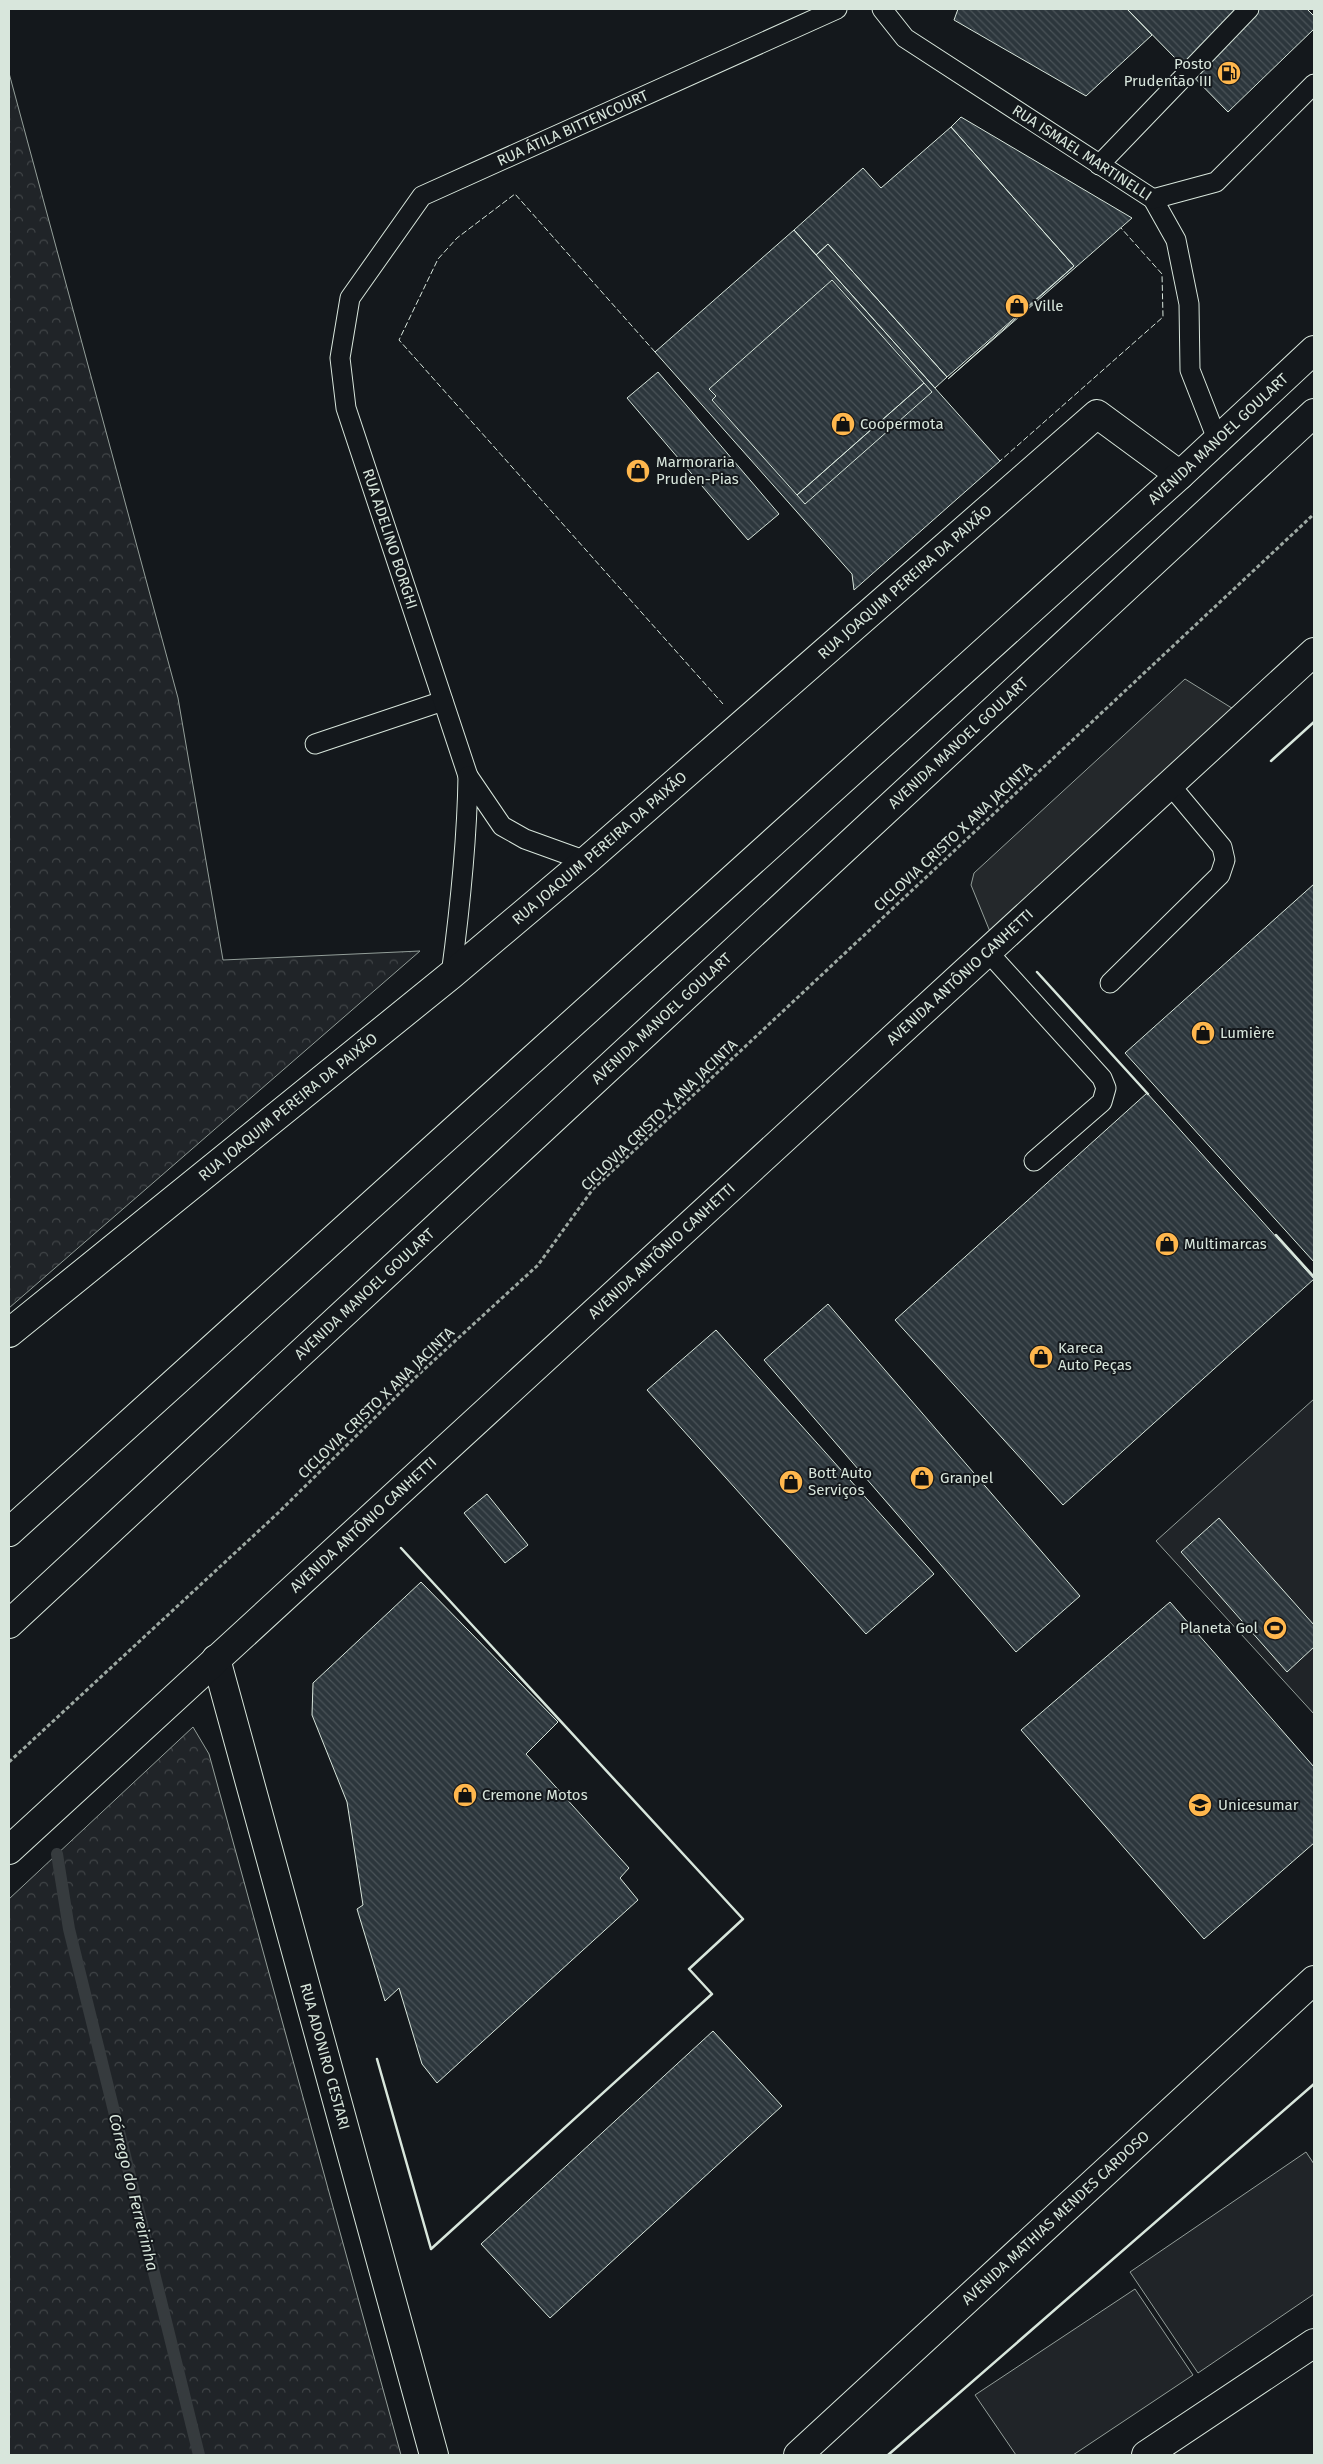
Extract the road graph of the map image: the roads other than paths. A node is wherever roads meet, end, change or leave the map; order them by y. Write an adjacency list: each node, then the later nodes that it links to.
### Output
1 (837, 9): 7 (lane, RUA ÁTILA BITTENCOURT)
2 (882, 9): 5 (lane, RUA ISMAEL MARTINELLI)
3 (1249, 9): 5 (lane)
4 (1314, 84): 6 (lane)
5 (1099, 165): 6 (lane, RUA ISMAEL MARTINELLI)
6 (1153, 199): 10 (lane, RUA ISMAEL MARTINELLI)
7 (350, 298): 13 (lane, RUA ADELINO BORGHI)
8 (1314, 350): 10 (street, AVENIDA MANOEL GOULART)
9 (1314, 413): 24 (street, AVENIDA MANOEL GOULART)
10 (1217, 439): 11 (street, AVENIDA MANOEL GOULART)
11 (1180, 475): 17 (street, RUA JOAQUIM PEREIRA DA PAIXÃO); 23 (street, AVENIDA MANOEL GOULART)
12 (1314, 652): 16 (street, AVENIDA ANTÔNIO CANHETTI)
13 (443, 701): 14 (lane); 15 (lane, RUA ADELINO BORGHI)
14 (315, 744)
15 (468, 776): 17 (lane); 19 (lane)
16 (1171, 786): 18 (street, AVENIDA ANTÔNIO CANHETTI); 20 (lane)
17 (586, 861): 19 (street, RUA JOAQUIM PEREIRA DA PAIXÃO)
18 (988, 952): 21 (lane); 25 (street, AVENIDA ANTÔNIO CANHETTI)
19 (451, 974): 22 (street, RUA JOAQUIM PEREIRA DA PAIXÃO)
20 (1110, 982)
21 (1034, 1161)
22 (9, 1333)
23 (9, 1532)
24 (9, 1624)
25 (216, 1659): 26 (street, AVENIDA ANTÔNIO CANHETTI); 29 (street, RUA ADONIRO CESTARI)
26 (9, 1850)
27 (1314, 1980): 30 (street, AVENIDA MATHIAS MENDES CARDOSO)
28 (1314, 2343): 31 (street)
29 (434, 2455)
30 (798, 2455)
31 (1146, 2455)

